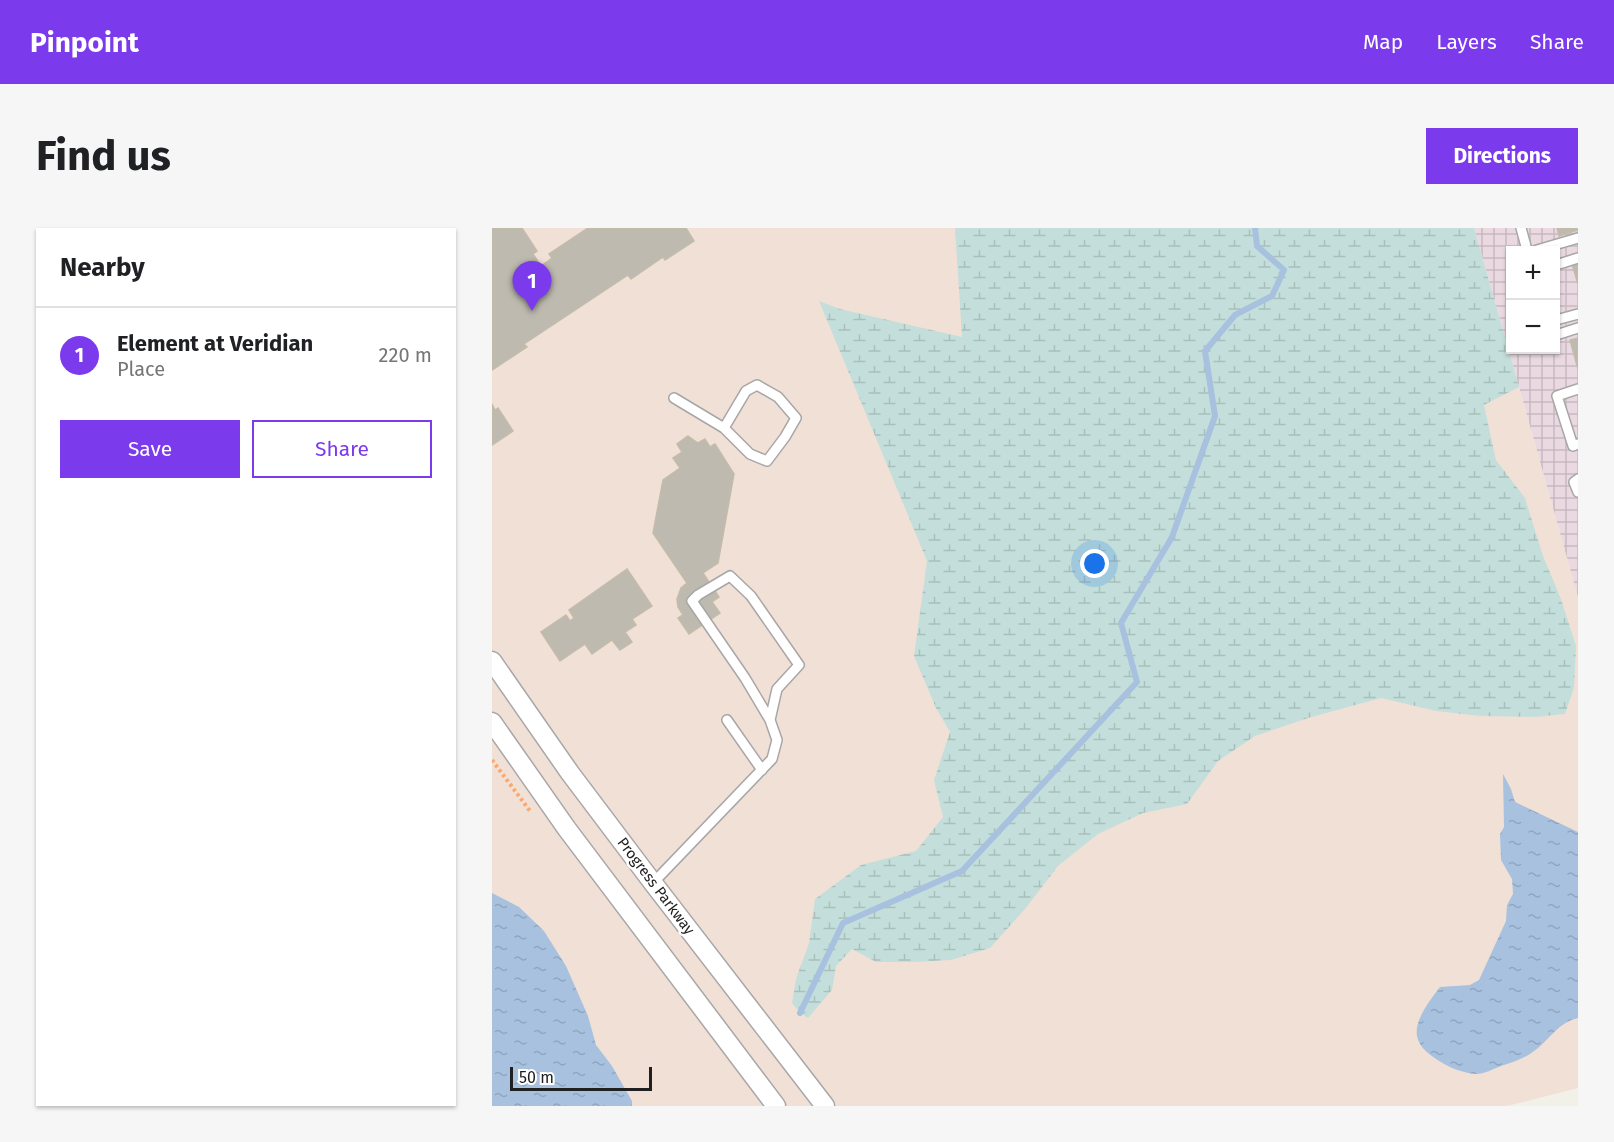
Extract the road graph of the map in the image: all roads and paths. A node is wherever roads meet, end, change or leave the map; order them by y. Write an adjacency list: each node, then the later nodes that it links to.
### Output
1 (1521, 228): 3 (lane)
2 (1578, 238): 4 (lane)
3 (1526, 246)
4 (1550, 246)
5 (1578, 258): 6 (lane)
6 (1560, 264)
7 (1578, 314): 8 (lane)
8 (1560, 319)
9 (1578, 328): 10 (lane)
10 (1560, 334)
11 (1578, 389): 14 (lane)
12 (674, 398): 13 (lane)
13 (724, 428): 13 (lane)
14 (1578, 444)
15 (1578, 479): 16 (lane)
16 (1578, 492)
17 (492, 661): 22 (street, Progress Parkway)
18 (727, 720): 21 (lane)
19 (770, 720): 19 (lane); 21 (lane)
20 (492, 722): 23 (street)
21 (762, 770): 22 (lane)
22 (653, 884): 24 (street, Progress Parkway)
23 (776, 1106)
24 (825, 1106)

